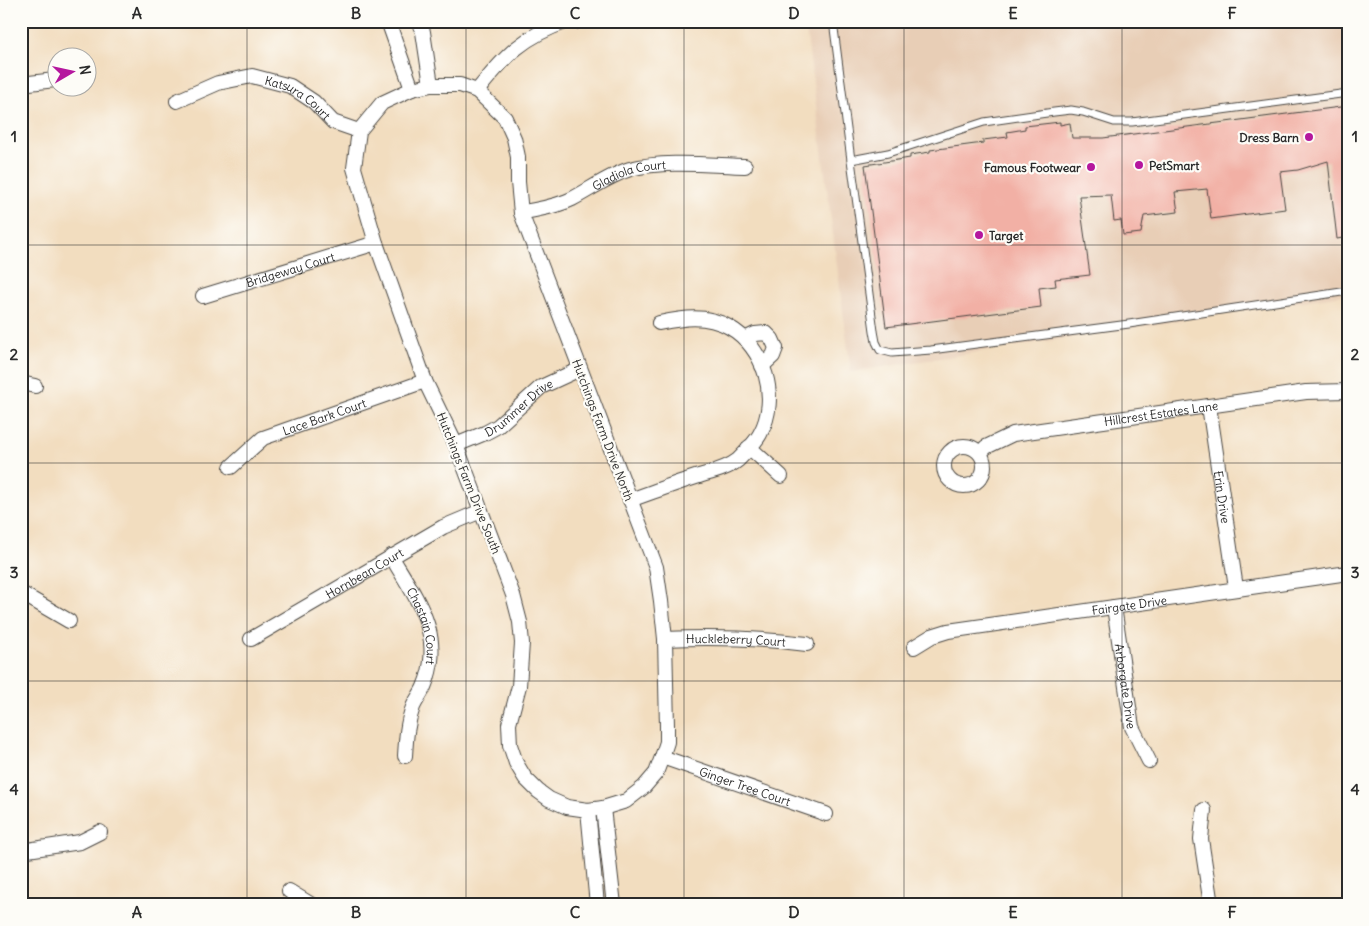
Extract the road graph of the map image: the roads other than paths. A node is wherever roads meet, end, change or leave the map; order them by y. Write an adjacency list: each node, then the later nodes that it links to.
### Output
1 (388, 21): 8 (street)
2 (418, 21): 7 (street)
3 (833, 21): 13 (lane)
4 (572, 25): 9 (street)
5 (48, 81): 6 (street)
6 (21, 84)
7 (431, 85): 8 (street); 9 (street)
8 (412, 89): 12 (street)
9 (476, 90): 15 (street, Hutchings Farm Drive North)
10 (1348, 93): 13 (lane)
11 (177, 101): 12 (street, Katsura Court)
12 (359, 131): 16 (street, Hutchings Farm Drive South)
13 (851, 160): 17 (lane)
14 (745, 166): 15 (street, Gladiola Court)
15 (521, 212): 22 (street, Hutchings Farm Drive North)
16 (376, 243): 18 (street, Bridgeway Court); 23 (street, Hutchings Farm Drive South)
17 (1348, 291)
18 (204, 296)
19 (659, 323): 20 (street)
20 (745, 339): 21 (street); 21 (street)
21 (762, 366): 29 (street)
22 (580, 368): 28 (street, Drummer Drive); 33 (street, Hutchings Farm Drive North)
23 (425, 381): 28 (street, Hutchings Farm Drive South); 31 (street, Lace Bark Court)
24 (21, 384): 25 (street)
25 (35, 386)
26 (1348, 391): 27 (street, Hillcrest Estates Lane)
27 (1209, 406): 30 (street, Hillcrest Estates Lane); 37 (street, Erin Drive)
28 (456, 445): 34 (street, Hutchings Farm Drive South)
29 (749, 447): 32 (street); 33 (street)
30 (980, 453)
31 (231, 467)
32 (780, 476)
33 (630, 500): 42 (street, Hutchings Farm Drive North)
34 (481, 511): 35 (street, Hornbean Court); 49 (street, Hutchings Farm Drive South)
35 (391, 556): 41 (street, Hornbean Court); 45 (street, Chastain Court)
36 (1348, 573): 37 (street, Fairgate Drive)
37 (1236, 588): 39 (street, Fairgate Drive)
38 (21, 593): 40 (street)
39 (1114, 607): 44 (street, Fairgate Drive); 47 (street, Arborgate Drive)
40 (69, 621)
41 (251, 639)
42 (665, 639): 43 (street, Huckleberry Court); 46 (street, Hutchings Farm Drive North)
43 (807, 644)
44 (914, 647)
45 (405, 756)
46 (662, 757): 48 (street, Hutchings Farm Drive North); 51 (street, Ginger Tree Court)
47 (1149, 761)
48 (603, 808): 49 (street, Hutchings Farm Drive North); 57 (street)
49 (588, 810): 56 (street)
50 (1204, 810): 58 (street)
51 (826, 814)
52 (100, 832): 53 (street)
53 (21, 851)
54 (289, 891): 55 (street)
55 (312, 905)
56 (597, 905)
57 (614, 905)
58 (1211, 905)

